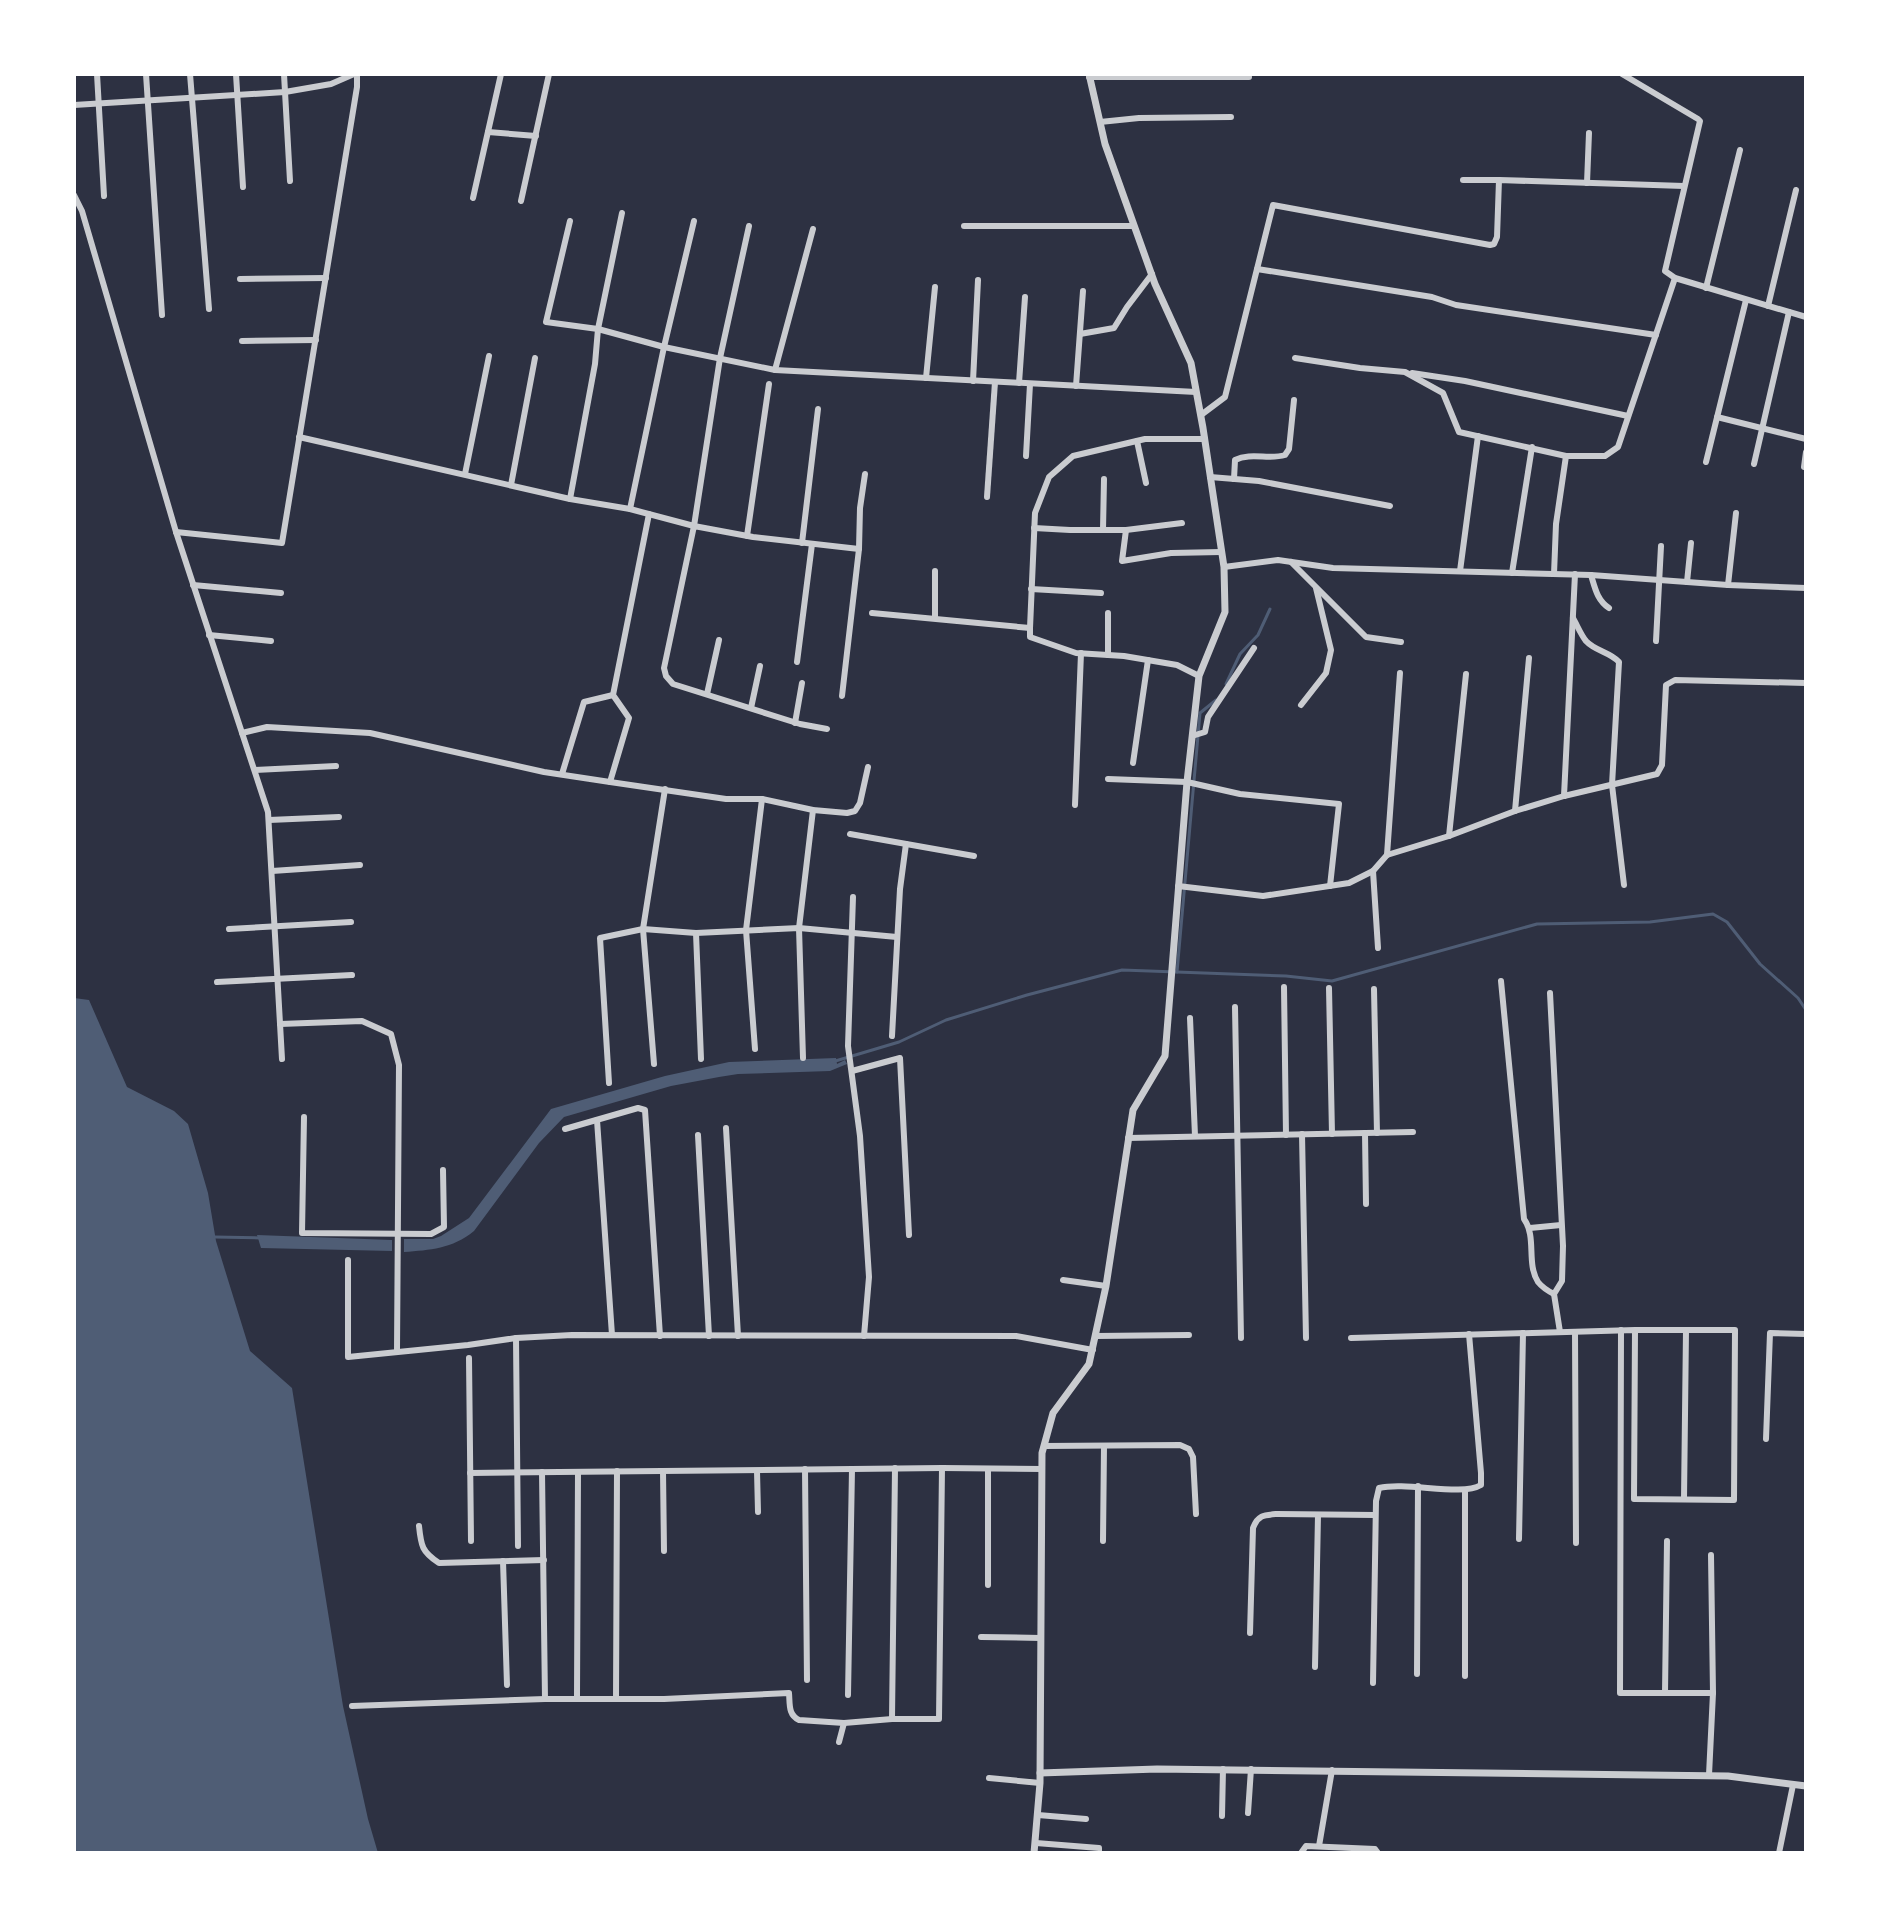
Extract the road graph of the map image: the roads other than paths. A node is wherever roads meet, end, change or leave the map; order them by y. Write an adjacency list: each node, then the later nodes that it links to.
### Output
1 (97, 74): 16 (street)
2 (146, 74): 15 (street)
3 (190, 74): 14 (street)
4 (236, 74): 13 (street)
5 (284, 74): 12 (street)
6 (356, 74): 12 (street); 44 (street)
7 (501, 74): 20 (street)
8 (549, 74): 22 (street)
9 (1622, 74): 28 (street)
10 (1089, 75): 11 (street); 19 (street)
11 (1249, 77)
12 (285, 92): 13 (street); 26 (street)
13 (237, 95): 14 (street); 29 (street)
14 (192, 98): 15 (street); 54 (street)
15 (147, 100): 16 (street); 56 (street)
16 (99, 103): 17 (street); 32 (street)
17 (74, 105)
18 (1231, 117): 19 (street)
19 (1100, 122): 40 (street)
20 (488, 132): 22 (street); 33 (street)
21 (1589, 133): 27 (street)
22 (536, 136): 34 (street)
23 (1740, 150): 49 (street)
24 (1463, 180): 25 (street)
25 (1499, 180): 27 (street); 42 (street)
26 (290, 181)
27 (1587, 183): 28 (street)
28 (1684, 186): 45 (street)
29 (243, 187)
30 (1796, 190): 53 (street)
31 (74, 195): 114 (street)
32 (104, 196)
33 (473, 198)
34 (521, 201)
35 (622, 213): 58 (street)
36 (570, 221): 58 (street)
37 (694, 221): 63 (street)
38 (749, 226): 66 (street)
39 (964, 226): 40 (street)
40 (1134, 226): 43 (street)
41 (813, 229): 68 (street)
42 (1257, 269): 60 (street); 80 (street)
43 (1152, 274): 59 (street); 77 (street)
44 (326, 278): 46 (street); 61 (street)
45 (1675, 278): 49 (street); 60 (street)
46 (240, 279)
47 (978, 280): 71 (street)
48 (935, 287): 70 (street)
49 (1706, 288): 52 (street)
50 (1083, 291): 59 (street)
51 (1025, 297): 73 (street)
52 (1746, 300): 53 (street); 82 (street)
53 (1768, 306): 55 (street)
54 (209, 309)
55 (1789, 312): 57 (street); 83 (street)
56 (162, 315)
57 (1806, 317)
58 (598, 329): 63 (street); 104 (street)
59 (1080, 334): 76 (street)
60 (1656, 335): 81 (street)
61 (316, 340): 62 (street); 85 (street)
62 (242, 341)
63 (664, 347): 66 (street); 106 (street)
64 (489, 356): 96 (street)
65 (535, 358): 102 (street)
66 (720, 358): 68 (street); 110 (street)
67 (1295, 358): 69 (street)
68 (775, 370): 70 (street)
69 (1405, 372): 81 (street); 84 (street)
70 (926, 378): 71 (street)
71 (973, 381): 72 (street)
72 (995, 382): 73 (street); 103 (street)
73 (1019, 383): 75 (street)
74 (769, 384): 115 (street)
75 (1030, 384): 76 (street); 91 (street)
76 (1076, 386): 77 (street)
77 (1196, 392): 80 (street)
78 (1294, 400): 100 (street)
79 (818, 409): 116 (street)
80 (1201, 415): 86 (street)
81 (1628, 416): 92 (street)
82 (1717, 417): 83 (street); 93 (street)
83 (1762, 428): 87 (street); 94 (street)
84 (1478, 436): 89 (street); 125 (street)
85 (299, 437): 96 (street); 114 (street)
86 (1205, 439): 88 (street); 98 (street)
87 (1806, 439)
88 (1137, 441): 101 (street); 111 (street)
89 (1532, 447): 92 (street); 126 (street)
90 (1806, 452): 95 (street)
91 (1026, 456)
92 (1566, 456): 127 (street)
93 (1706, 462)
94 (1754, 464)
95 (1804, 467)
96 (465, 474): 102 (street)
97 (865, 474): 120 (street)
98 (1210, 477): 100 (street); 121 (street)
99 (1104, 479): 112 (street)
100 (1234, 479): 105 (street)
101 (1146, 483)
102 (511, 485): 104 (street)
103 (987, 497)
104 (570, 499): 106 (street)
105 (1390, 506)
106 (630, 509): 108 (street)
107 (1736, 513): 133 (street)
108 (649, 514): 110 (street); 163 (street)
109 (1182, 523): 113 (street)
110 (694, 526): 115 (street); 162 (street)
111 (1034, 528): 112 (street); 136 (street)
112 (1103, 530): 113 (street)
113 (1126, 530): 121 (street)
114 (176, 532): 132 (street)
115 (747, 536): 116 (street)
116 (802, 543): 118 (street)
117 (1691, 543): 131 (street)
118 (812, 544): 120 (street); 155 (street)
119 (1661, 546): 130 (street)
120 (859, 549): 164 (street)
121 (1221, 552): 123 (street)
122 (1291, 562): 123 (street); 125 (street); 134 (street)
123 (1224, 567): 159 (street)
124 (935, 571): 142 (street)
125 (1460, 571): 126 (street)
126 (1512, 573): 127 (street)
127 (1554, 574): 128 (street)
128 (1575, 574): 129 (street); 143 (street)
129 (1591, 575): 130 (street); 139 (street)
130 (1660, 580): 131 (street); 148 (street)
131 (1687, 582): 133 (street)
132 (193, 585): 137 (street); 145 (street)
133 (1728, 585): 135 (street)
134 (1316, 587): 149 (street); 165 (street)
135 (1806, 588)
136 (1031, 589): 138 (street); 144 (street)
137 (281, 593)
138 (1101, 593)
139 (1609, 608)
140 (872, 613): 142 (street)
141 (1108, 613): 152 (street)
142 (935, 618): 144 (street)
143 (1573, 618): 179 (street); 181 (street)
144 (1030, 628): 151 (street)
145 (209, 635): 147 (street); 169 (street)
146 (719, 640): 162 (street)
147 (271, 641)
148 (1656, 641)
149 (1401, 642)
150 (1254, 648): 170 (street)
151 (1081, 653): 152 (street); 183 (street)
152 (1108, 655): 154 (street)
153 (1529, 658): 185 (street)
154 (1148, 660): 159 (street); 171 (street)
155 (797, 662)
156 (760, 666): 166 (street)
157 (1400, 673): 191 (street)
158 (1466, 674): 189 (street)
159 (1199, 676): 170 (street)
160 (802, 683): 167 (street)
161 (1806, 683): 179 (street)
162 (707, 694): 166 (street)
163 (613, 695): 175 (street); 177 (street)
164 (842, 696)
165 (1301, 705)
166 (751, 708): 167 (street)
167 (795, 723): 168 (street)
168 (827, 729)
169 (242, 733): 174 (street); 175 (street)
170 (1192, 736): 178 (street)
171 (1133, 763)
172 (336, 766): 174 (street)
173 (868, 767): 184 (street)
174 (255, 770): 187 (street)
175 (562, 774): 177 (street)
176 (1108, 779): 178 (street)
177 (610, 782): 180 (street)
178 (1187, 782): 197 (street); 198 (street)
179 (1612, 785): 181 (street); 196 (street)
180 (665, 789): 182 (street); 204 (street)
181 (1564, 796): 185 (street)
182 (762, 799): 184 (street); 205 (street)
183 (1075, 805)
184 (813, 810): 202 (street)
185 (1515, 811): 189 (street)
186 (339, 817): 187 (street)
187 (269, 820): 194 (street)
188 (850, 834): 190 (street)
189 (1449, 836): 191 (street)
190 (906, 844): 192 (street); 208 (street)
191 (1387, 855): 195 (street)
192 (974, 856)
193 (360, 865): 194 (street)
194 (272, 871): 201 (street)
195 (1373, 871): 198 (street); 209 (street)
196 (1624, 885)
197 (1178, 886): 198 (street); 242 (street)
198 (1330, 886)
199 (853, 897): 207 (street)
200 (351, 922): 201 (street)
201 (275, 926): 203 (street); 211 (street)
202 (799, 928): 205 (street); 207 (street); 223 (street)
203 (229, 929)
204 (643, 929): 206 (street); 226 (street); 228 (street)
205 (746, 930): 206 (street); 222 (street)
206 (696, 933): 225 (street)
207 (852, 933): 208 (street); 227 (street)
208 (897, 937): 221 (street)
209 (1378, 948)
210 (352, 975): 211 (street)
211 (278, 979): 213 (street); 220 (street)
212 (1501, 981): 246 (street)
213 (217, 982)
214 (1284, 987): 239 (street)
215 (1329, 988): 237 (street)
216 (1374, 989): 235 (street)
217 (1550, 993): 245 (street)
218 (1235, 1007): 241 (street)
219 (1190, 1018): 240 (street)
220 (280, 1024): 224 (street); 247 (street)
221 (892, 1036)
222 (755, 1049)
223 (803, 1058)
224 (282, 1059)
225 (701, 1059)
226 (654, 1064)
227 (852, 1071): 248 (street); 266 (street)
228 (609, 1083)
229 (304, 1117): 247 (street)
230 (597, 1120): 232 (street); 261 (street); 263 (street)
231 (726, 1128): 265 (street)
232 (565, 1129)
233 (1413, 1132): 235 (street)
234 (1365, 1133): 235 (street); 237 (street); 244 (street)
235 (1377, 1133)
236 (1302, 1134): 237 (street); 239 (street); 270 (street)
237 (1332, 1134)
238 (698, 1135): 264 (street)
239 (1286, 1135): 241 (street)
240 (1195, 1136): 241 (street); 242 (street)
241 (1238, 1136): 269 (street)
242 (1128, 1138): 251 (street)
243 (443, 1170): 247 (street)
244 (1366, 1204)
245 (1561, 1225): 246 (street); 252 (street)
246 (1530, 1228): 252 (street)
247 (398, 1234): 273 (street)
248 (909, 1235)
249 (348, 1260): 273 (street)
250 (1063, 1280): 251 (street)
251 (1106, 1286): 267 (street)
252 (1554, 1294): 256 (street)
253 (1621, 1330): 254 (street); 257 (street); 319 (street)
254 (1635, 1330): 255 (street); 293 (street)
255 (1686, 1330): 293 (street); 293 (street)
256 (1560, 1332): 257 (street); 258 (street)
257 (1575, 1332): 303 (street)
258 (1523, 1333): 259 (street); 299 (street)
259 (1469, 1334): 271 (street); 292 (street)
260 (1806, 1334): 275 (street)
261 (612, 1335): 263 (street); 268 (street)
262 (1189, 1335): 267 (street)
263 (660, 1336): 264 (street)
264 (709, 1336): 265 (street)
265 (738, 1336): 266 (street)
266 (864, 1336): 272 (street)
267 (1096, 1336): 272 (street)
268 (516, 1338): 273 (street); 287 (street)
269 (1241, 1338)
270 (1306, 1338)
271 (1351, 1338)
272 (1093, 1350): 276 (street)
273 (397, 1351)
274 (469, 1358): 290 (street)
275 (1766, 1439)
276 (1044, 1446): 277 (street); 283 (street)
277 (1104, 1446): 295 (street); 301 (street)
278 (895, 1468): 279 (street); 281 (street); 326 (street)
279 (942, 1468): 282 (street); 326 (street)
280 (805, 1469): 281 (street); 286 (street); 316 (street)
281 (852, 1469): 321 (street)
282 (988, 1469): 283 (street); 309 (street)
283 (1042, 1469): 312 (street)
284 (617, 1471): 285 (street); 289 (street); 324 (street)
285 (663, 1471): 286 (street); 305 (street)
286 (757, 1471): 294 (street)
287 (517, 1472): 288 (street); 290 (street); 304 (street)
288 (542, 1472): 289 (street); 307 (street)
289 (578, 1472): 322 (street)
290 (470, 1473): 300 (street)
291 (1418, 1486): 292 (street); 297 (street); 314 (street)
292 (1465, 1490): 315 (street)
293 (1684, 1499)
294 (758, 1512)
295 (1196, 1514)
296 (1318, 1515): 297 (street); 310 (street); 313 (street)
297 (1375, 1515): 317 (street)
298 (419, 1526): 308 (street)
299 (1519, 1539)
300 (471, 1541)
301 (1103, 1541)
302 (1667, 1541): 319 (street)
303 (1576, 1543)
304 (518, 1546)
305 (664, 1551)
306 (1711, 1555): 320 (street)
307 (544, 1560): 308 (street); 323 (street)
308 (503, 1561): 318 (street)
309 (988, 1585)
310 (1250, 1633)
311 (981, 1637): 312 (street)
312 (1041, 1638): 332 (street)
313 (1315, 1667)
314 (1417, 1674)
315 (1465, 1676)
316 (807, 1680)
317 (1373, 1683)
318 (507, 1685)
319 (1665, 1693): 320 (street)
320 (1713, 1693): 333 (street)
321 (848, 1695)
322 (577, 1698): 323 (street); 324 (street)
323 (545, 1699): 325 (street)
324 (616, 1699): 327 (street)
325 (352, 1706)
326 (892, 1719): 327 (street)
327 (844, 1723): 328 (street)
328 (839, 1742)
329 (1223, 1769): 330 (street); 332 (street); 340 (street)
330 (1251, 1769): 331 (street); 338 (street)
331 (1332, 1770): 333 (street); 343 (street)
332 (1040, 1773): 335 (street)
333 (1709, 1775): 336 (street)
334 (989, 1778): 335 (street)
335 (1040, 1783): 339 (street)
336 (1793, 1785): 337 (street); 348 (street)
337 (1806, 1786)
338 (1248, 1813)
339 (1038, 1815): 341 (street); 342 (street)
340 (1222, 1816)
341 (1086, 1819)
342 (1036, 1843): 344 (street); 345 (street)
343 (1319, 1846): 346 (street); 347 (street)
344 (1034, 1853)
345 (1099, 1853)
346 (1301, 1853)
347 (1378, 1853)
348 (1779, 1853)

